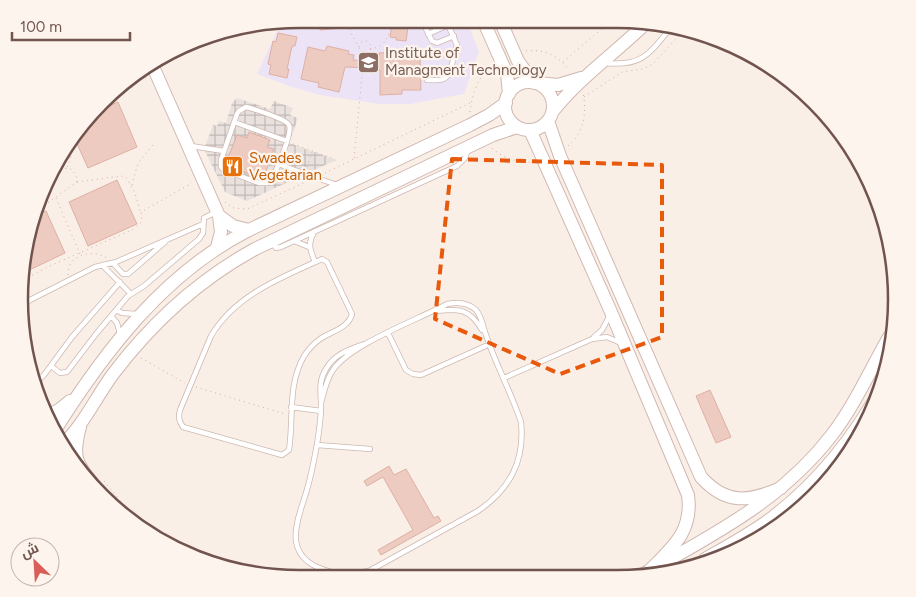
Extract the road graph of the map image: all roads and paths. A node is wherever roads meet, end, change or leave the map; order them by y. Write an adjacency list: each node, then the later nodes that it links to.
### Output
1 (350, 28): 13 (path)
2 (390, 28): 14 (path)
3 (427, 28): 11 (lane)
4 (441, 28): 11 (lane)
5 (450, 28): 12 (lane)
6 (487, 28): 18 (street)
7 (504, 28): 16 (street)
8 (604, 28): 19 (path)
9 (640, 29): 20 (street)
10 (667, 32): 20 (lane)
11 (428, 34): 12 (lane)
12 (454, 36): 23 (lane)
13 (359, 46): 14 (path); 15 (path)
14 (370, 49): 15 (path)
15 (364, 53): 17 (path)
16 (516, 55): 19 (path); 25 (street)
17 (364, 61)
18 (502, 62): 26 (street); 29 (path)
19 (563, 62): 24 (path)
20 (604, 62): 24 (street)
21 (363, 67): 42 (path)
22 (154, 69): 35 (street)
23 (427, 80)
24 (581, 80): 25 (street); 27 (street); 40 (path)
25 (536, 83): 26 (street); 27 (street)
26 (508, 98): 29 (street); 30 (street)
27 (550, 116): 31 (street); 40 (street)
28 (234, 122): 33 (lane); 33 (lane); 37 (lane)
29 (470, 125): 51 (street)
30 (517, 127): 31 (street); 32 (street)
31 (530, 130): 43 (street)
32 (483, 140): 36 (street); 43 (path)
33 (287, 141): 39 (path); 44 (lane)
34 (153, 145): 50 (path)
35 (188, 145): 37 (lane); 48 (street)
36 (469, 146): 58 (lane); 60 (street)
37 (224, 151): 44 (lane)
38 (71, 152): 46 (path)
39 (312, 152): 41 (path); 47 (path)
40 (560, 156): 100 (street)
41 (332, 158)
42 (354, 159)
43 (544, 160): 76 (street)
44 (278, 164): 47 (lane)
45 (61, 167): 46 (path)
46 (67, 168): 49 (path)
47 (305, 174): 51 (lane)
48 (202, 178): 54 (path); 55 (street)
49 (77, 182): 50 (path); 52 (path)
50 (132, 186): 54 (path)
51 (340, 186): 57 (street)
52 (56, 197): 53 (path); 64 (path)
53 (44, 204)
54 (141, 212): 64 (path)
55 (218, 214): 56 (lane); 57 (street); 62 (street)
56 (203, 224): 59 (lane); 72 (lane)
57 (249, 230): 62 (street)
58 (314, 232): 61 (lane); 63 (lane)
59 (168, 239): 66 (lane); 66 (lane)
60 (271, 241): 61 (lane); 73 (street)
61 (293, 241): 63 (lane)
62 (217, 247): 68 (street)
63 (309, 247): 65 (lane)
64 (80, 254): 66 (path); 69 (path); 70 (path)
65 (316, 262): 89 (lane); 89 (lane)
66 (114, 263): 67 (lane)
67 (102, 265): 70 (lane); 71 (lane)
68 (180, 276): 73 (street); 77 (street)
69 (28, 278)
70 (68, 280): 74 (lane)
71 (120, 282): 72 (lane); 85 (lane)
72 (131, 294): 75 (lane)
73 (187, 296): 92 (street)
74 (28, 302)
75 (116, 310): 77 (lane); 78 (lane)
76 (611, 312): 81 (lane); 83 (street)
77 (141, 314): 80 (street)
78 (111, 316): 80 (lane); 85 (lane)
79 (388, 333): 82 (lane); 82 (lane); 90 (lane)
80 (120, 337): 88 (street)
81 (592, 339): 83 (lane); 86 (lane)
82 (490, 344): 86 (lane)
83 (626, 347): 106 (street)
84 (884, 347): 100 (street)
85 (51, 366): 87 (lane)
86 (504, 378): 108 (lane)
87 (40, 380)
88 (78, 394): 91 (street); 93 (street)
89 (291, 407): 90 (lane)
90 (321, 411): 96 (lane)
91 (53, 413)
92 (81, 421): 94 (street); 98 (street)
93 (59, 424)
94 (67, 439)
95 (849, 439): 102 (street)
96 (317, 445): 97 (lane); 107 (lane)
97 (370, 449)
98 (77, 454)
99 (102, 478): 101 (path)
100 (781, 488): 105 (street)
101 (124, 505)
102 (773, 517): 103 (lane); 104 (street)
103 (767, 525)
104 (722, 549)
105 (656, 566)
106 (653, 567)
107 (325, 570)
108 (371, 570)

